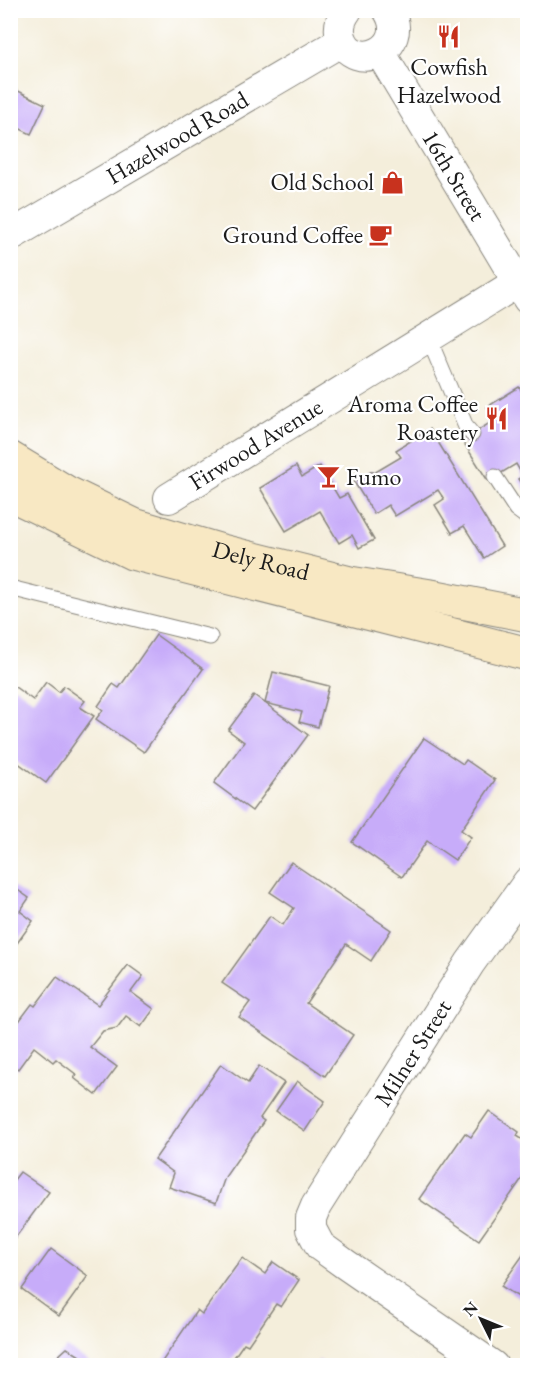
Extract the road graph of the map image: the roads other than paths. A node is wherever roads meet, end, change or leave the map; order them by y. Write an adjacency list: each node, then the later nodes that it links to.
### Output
1 (347, 10): 3 (street)
2 (389, 11): 4 (street)
3 (342, 41): 4 (street); 5 (street, Hazelwood Road)
4 (380, 52): 6 (street, 16th Street)
5 (10, 236)
6 (524, 286): 7 (street, Firwood Avenue)
7 (429, 339): 8 (lane); 12 (street, Firwood Avenue)
8 (472, 434)
9 (10, 458): 15 (main road, Dely Road)
10 (495, 477): 13 (lane)
11 (10, 494): 17 (main road, Dely Road)
12 (169, 498)
13 (528, 518)
14 (10, 588): 16 (lane)
15 (528, 615)
16 (210, 637)
17 (528, 654)
18 (528, 882): 19 (street, Milner Street)
19 (493, 1365)

